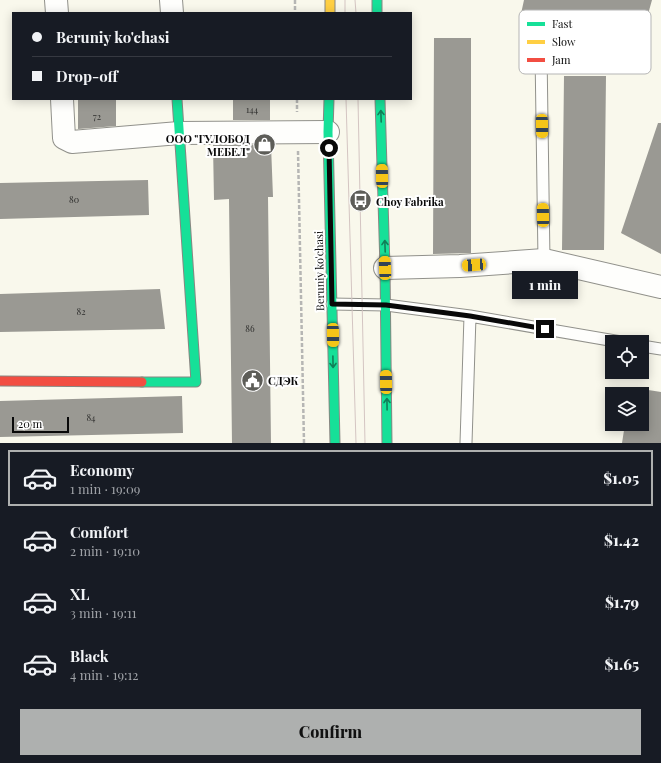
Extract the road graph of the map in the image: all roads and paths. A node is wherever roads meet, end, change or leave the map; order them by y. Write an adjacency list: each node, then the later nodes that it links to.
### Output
1 (56, 0): 6 (street)
2 (172, 0): 7 (street)
3 (295, 0): 8 (path)
4 (330, 0): 9 (main road)
5 (377, 0): 10 (main road)
6 (57, 12)
7 (172, 12)
8 (296, 12)
9 (330, 12)
10 (378, 12)
11 (541, 74): 20 (lane)
12 (62, 100): 19 (street)
13 (177, 100): 19 (main road)
14 (297, 100): 17 (path)
15 (329, 100): 18 (main road, Beruniy ko'chasi)
16 (380, 100): 21 (main road, one-way to 16)
17 (298, 132): 18 (street); 19 (street); 30 (path)
18 (328, 132): 23 (main road, Beruniy ko'chasi)
19 (179, 133): 29 (main road)
20 (544, 260): 21 (street); 22 (street)
21 (385, 268): 24 (main road)
22 (661, 287)
23 (332, 304): 24 (lane); 31 (main road, Beruniy ko'chasi, one-way to 31)
24 (386, 305): 25 (lane); 32 (main road, one-way to 24)
25 (470, 316): 26 (lane); 33 (lane)
26 (605, 339)
27 (649, 347): 28 (lane)
28 (661, 349)
29 (0, 381)
30 (304, 443)
31 (335, 443)
32 (387, 443)
33 (466, 443)

